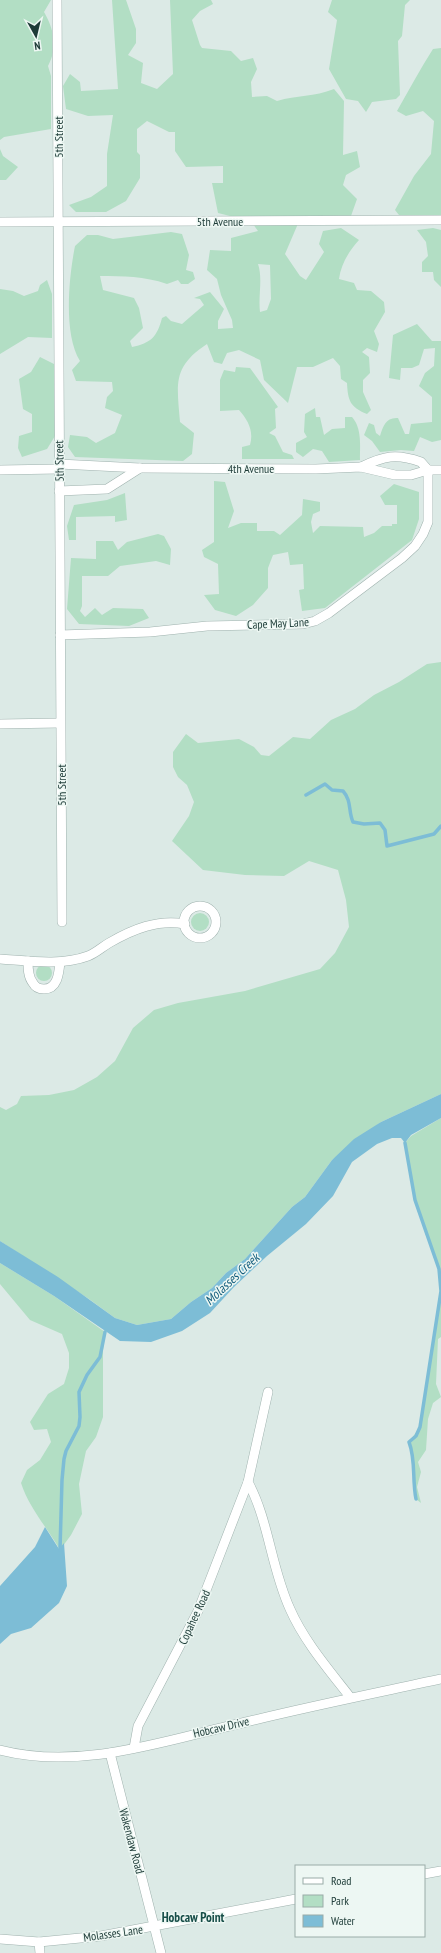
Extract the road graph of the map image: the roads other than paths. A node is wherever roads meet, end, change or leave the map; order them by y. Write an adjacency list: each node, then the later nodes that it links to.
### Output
1 (57, 0): 4 (street, 5th Street)
2 (441, 220): 4 (street, 5th Avenue)
3 (0, 222): 4 (street, 5th Avenue)
4 (58, 222): 5 (street, 5th Street)
5 (59, 467): 7 (street, 4th Avenue); 8 (street, 4th Avenue); 11 (street, 5th Street)
6 (361, 467): 7 (street, 4th Avenue); 9 (street, 4th Avenue); 9 (street, 4th Avenue)
7 (140, 468): 11 (street)
8 (0, 470)
9 (428, 470): 10 (street, 4th Avenue); 12 (street, Cape May Lane)
10 (441, 470)
11 (59, 491): 12 (street, 5th Street)
12 (60, 635): 13 (street, 5th Street)
13 (60, 723): 14 (street); 15 (street, 5th Street)
14 (0, 724)
15 (62, 922)
16 (185, 924): 19 (street)
17 (0, 959): 18 (street)
18 (28, 961): 19 (street); 19 (street)
19 (60, 962)
20 (268, 1392): 21 (street, Copahee Road)
21 (248, 1482): 23 (street); 24 (street, Copahee Road)
22 (441, 1679): 23 (street, Hobcaw Drive)
23 (350, 1697): 24 (street, Hobcaw Drive)
24 (134, 1748): 26 (street, Hobcaw Drive)
25 (0, 1750): 26 (street, Hobcaw Drive)
26 (110, 1753): 30 (street, Wakendaw Road)
27 (441, 1871): 28 (street)
28 (425, 1874)
29 (295, 1900): 30 (street, Molasses Lane)
30 (155, 1927): 32 (street, Molasses Lane); 34 (street)
31 (0, 1939): 32 (street, Molasses Lane)
32 (39, 1942): 33 (street)
33 (40, 1953)
34 (161, 1953)

